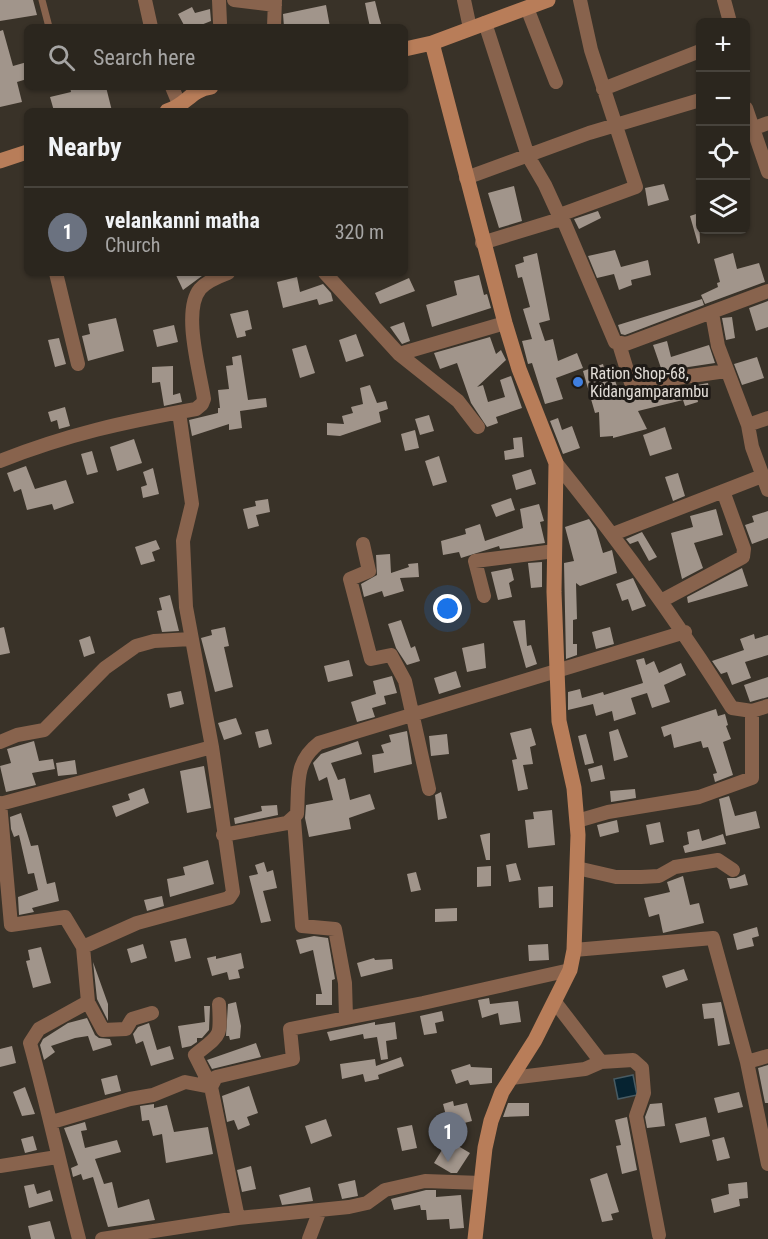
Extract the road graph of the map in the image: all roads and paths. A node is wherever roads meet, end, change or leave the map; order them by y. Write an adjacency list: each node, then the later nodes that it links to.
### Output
1 (42, 0): 14 (lane)
2 (145, 0): 15 (street)
3 (219, 0): 12 (street)
4 (234, 0): 9 (street)
5 (464, 0): 17 (street)
6 (548, 0): 10 (main road)
7 (580, 0): 22 (street)
8 (724, 0): 11 (street)
9 (274, 2): 16 (street)
10 (527, 8): 13 (main road); 21 (street)
11 (729, 18)
12 (220, 23)
13 (485, 23): 17 (main road); 33 (street)
14 (48, 24)
15 (150, 24)
16 (274, 24)
17 (470, 28): 18 (main road)
18 (432, 43): 19 (main road); 36 (main road)
19 (408, 48)
20 (696, 53): 22 (street)
21 (556, 82)
22 (603, 89): 30 (street)
23 (173, 90): 26 (street)
24 (196, 90): 27 (main road)
25 (696, 101): 30 (street)
26 (176, 108)
27 (178, 108)
28 (750, 122): 31 (street)
29 (768, 123): 31 (street)
30 (616, 125): 33 (street); 37 (street)
31 (752, 129): 35 (street)
32 (24, 155): 34 (main road)
33 (528, 156): 36 (street); 37 (street)
34 (0, 161)
35 (768, 172)
36 (466, 178): 38 (main road)
37 (561, 220): 38 (street); 45 (street)
38 (482, 243): 44 (main road)
39 (57, 276): 47 (street)
40 (223, 276): 49 (street)
41 (328, 276): 46 (street)
42 (768, 291): 43 (street)
43 (712, 313): 45 (street); 48 (street)
44 (505, 323): 46 (street); 54 (main road)
45 (619, 344): 48 (street)
46 (399, 354): 52 (street)
47 (78, 364)
48 (726, 371): 51 (street)
49 (179, 412): 53 (street); 64 (street)
50 (768, 418): 51 (street)
51 (748, 425): 55 (street)
52 (478, 427)
53 (0, 461)
54 (556, 463): 58 (street); 60 (main road)
55 (762, 476): 56 (street); 57 (street)
56 (768, 490)
57 (723, 491): 58 (street); 62 (street)
58 (613, 534): 62 (street)
59 (363, 544): 68 (street)
60 (555, 551): 61 (street); 65 (main road)
61 (484, 596)
62 (661, 601): 63 (street)
63 (685, 632): 65 (street); 67 (street)
64 (192, 639): 69 (street); 70 (street)
65 (557, 671): 68 (street); 74 (main road)
66 (768, 706): 67 (street)
67 (752, 711): 74 (street)
68 (414, 715): 71 (street); 73 (street)
69 (0, 742)
70 (212, 747): 72 (street); 75 (street)
71 (429, 789)
72 (0, 803): 78 (street)
73 (294, 819): 75 (street); 85 (street)
74 (577, 821): 76 (main road)
75 (223, 835): 78 (street)
76 (577, 868): 77 (street); 79 (main road)
77 (733, 870)
78 (83, 947): 81 (street)
79 (574, 950): 80 (main road); 88 (street)
80 (570, 970): 82 (main road); 85 (street)
81 (88, 1002): 84 (street); 91 (street)
82 (555, 1002): 87 (street); 89 (main road)
83 (219, 1004): 90 (street)
84 (152, 1013)
85 (346, 1017): 90 (street)
86 (768, 1056): 88 (street)
87 (601, 1062): 89 (street); 98 (street)
88 (747, 1062): 93 (street)
89 (511, 1078): 95 (main road)
90 (211, 1087): 91 (street); 97 (street)
91 (52, 1122): 92 (street)
92 (57, 1157): 94 (street); 99 (street)
93 (768, 1164)
94 (0, 1166)
95 (481, 1183): 96 (street); 102 (main road)
96 (320, 1210): 97 (street); 101 (street)
97 (238, 1218): 100 (street)
98 (659, 1235)
99 (79, 1239)
100 (102, 1239)
101 (309, 1239)
102 (475, 1239)

